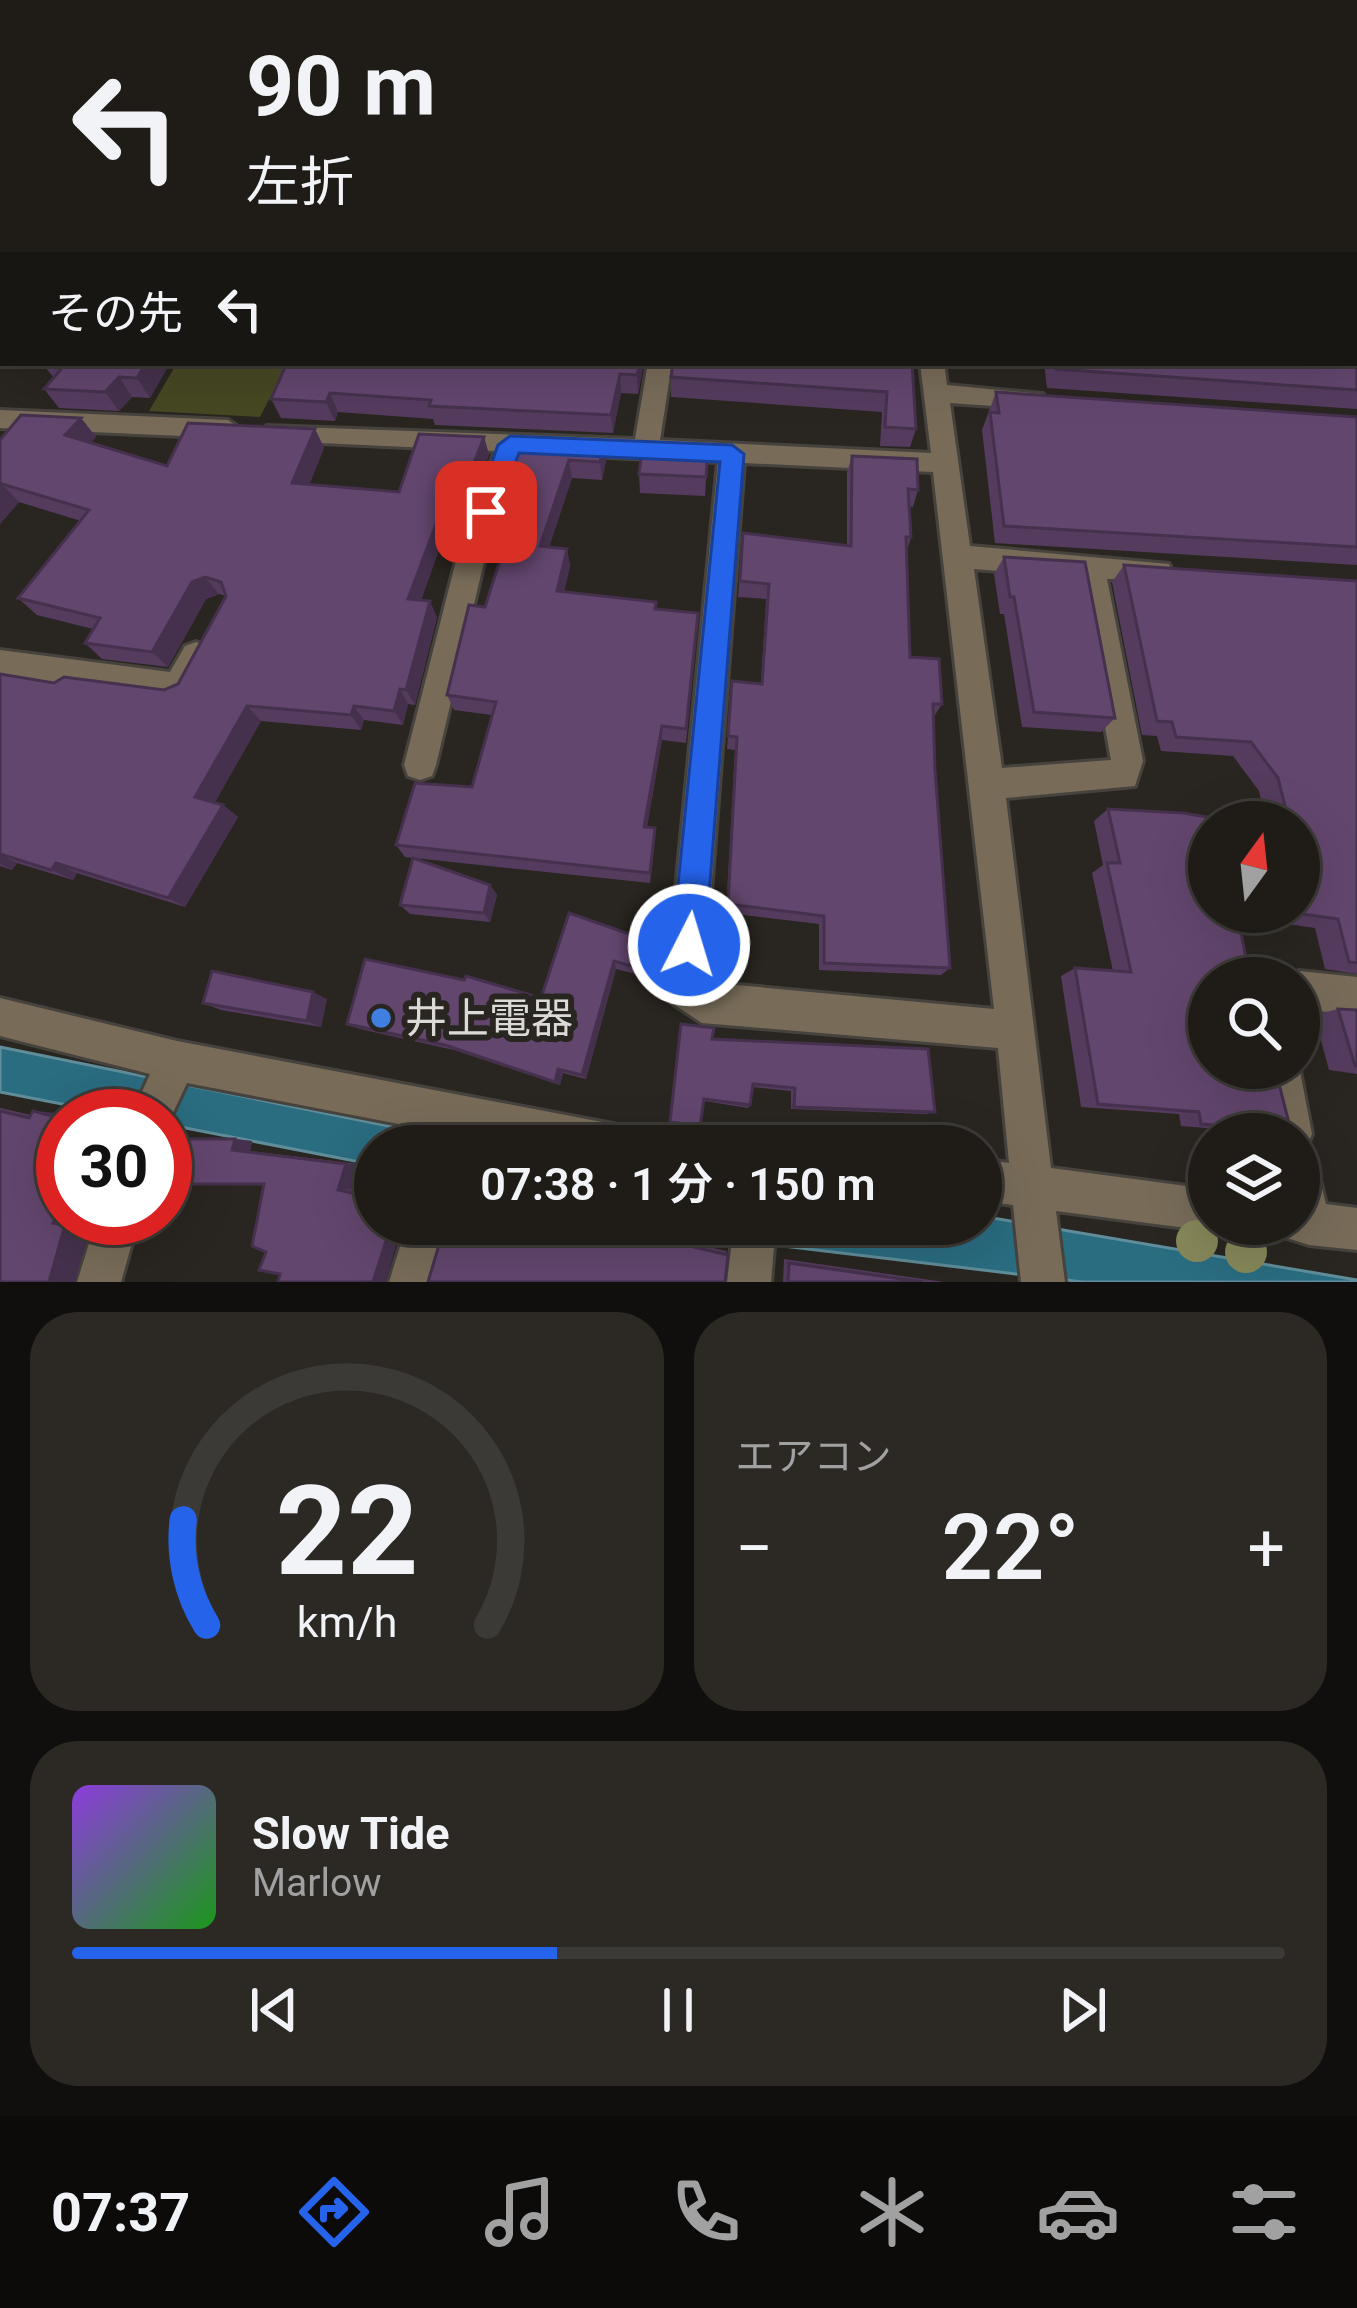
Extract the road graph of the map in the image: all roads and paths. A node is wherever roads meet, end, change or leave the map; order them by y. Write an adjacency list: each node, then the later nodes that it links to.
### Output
1 (660, 366): 6 (street)
2 (934, 378): 3 (street); 8 (street)
3 (1053, 401)
4 (0, 419): 5 (street)
5 (510, 445): 6 (street); 14 (street)
6 (646, 449): 7 (street)
7 (732, 454): 8 (street); 19 (street)
8 (945, 463): 9 (street)
9 (956, 556): 10 (street); 15 (street)
10 (1090, 567): 11 (street); 15 (street)
11 (1196, 574)
12 (210, 629): 13 (street)
13 (0, 663)
14 (420, 765)
15 (988, 784): 19 (street)
16 (1320, 992): 17 (street)
17 (1357, 996)
18 (0, 1017): 20 (street)
19 (1017, 1030): 24 (street)
20 (177, 1061): 21 (street); 22 (street)
21 (164, 1089)
22 (428, 1125)
23 (1002, 1182): 24 (street)
24 (1034, 1186): 25 (street); 34 (street)
25 (1188, 1207)
26 (1320, 1225): 27 (street)
27 (1357, 1229)
28 (110, 1245): 31 (street)
29 (422, 1245): 32 (street)
30 (752, 1245): 33 (street)
31 (99, 1282)
32 (411, 1282)
33 (748, 1282)
34 (1042, 1282)

